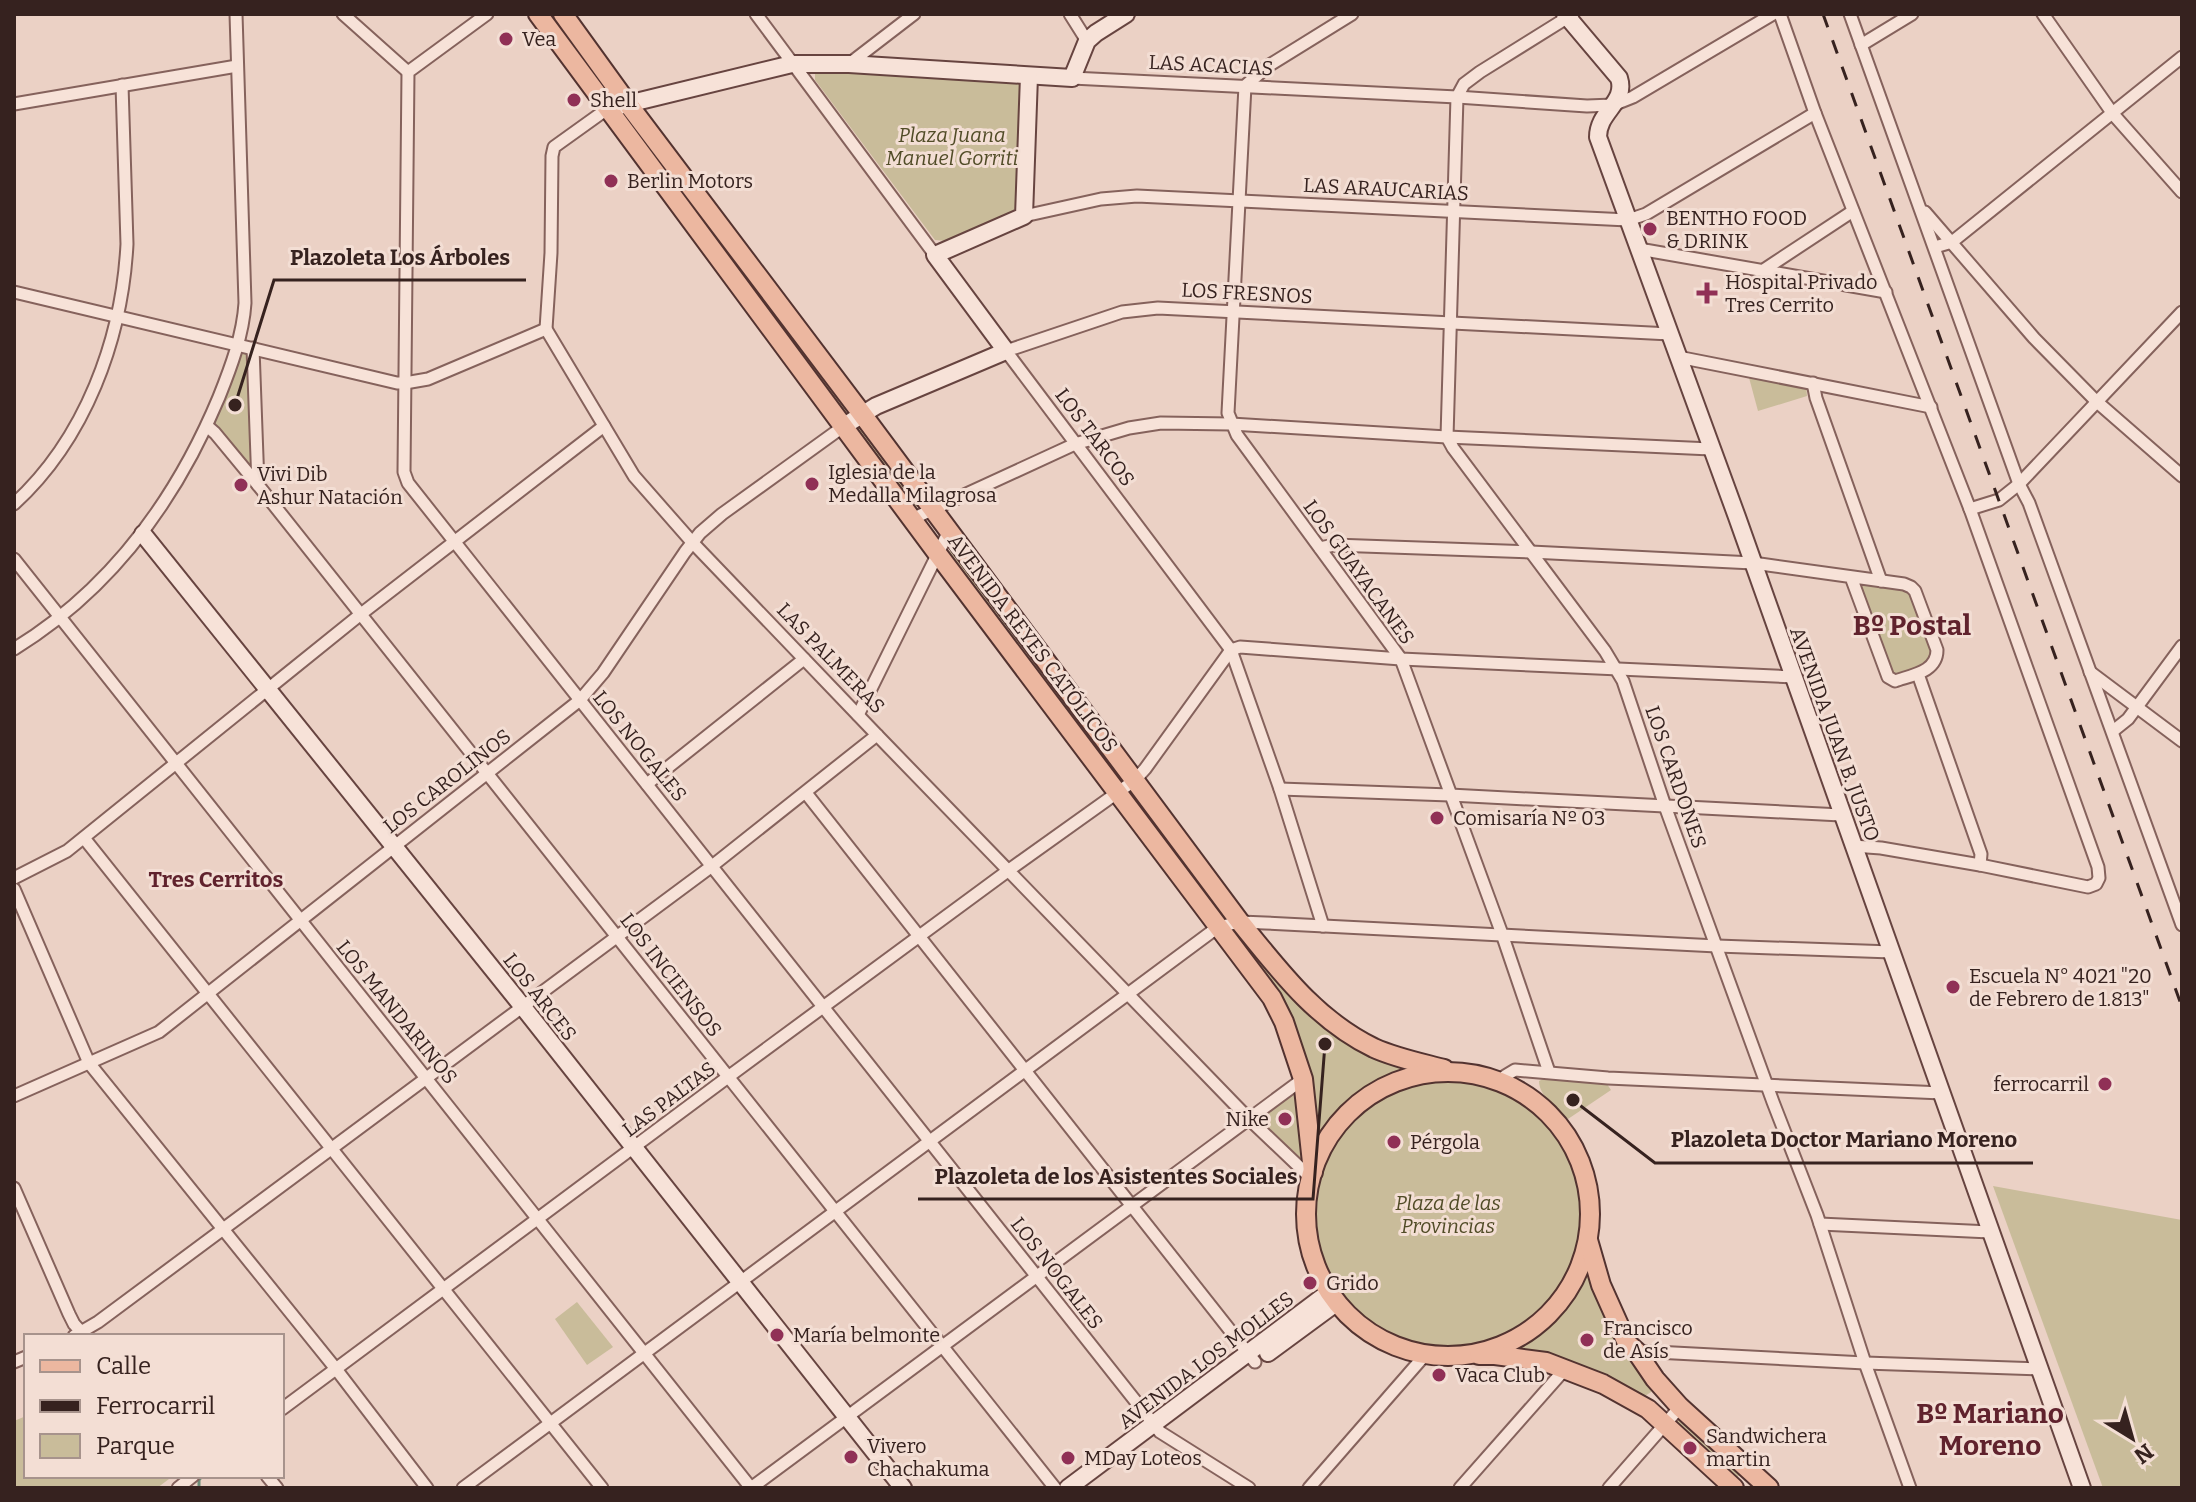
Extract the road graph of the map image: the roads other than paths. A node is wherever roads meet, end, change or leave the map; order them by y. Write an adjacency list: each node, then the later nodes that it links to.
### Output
1 (236, 14): 22 (street)
2 (343, 14): 23 (street)
3 (487, 14): 23 (street)
4 (538, 14): 32 (main road, AVENIDA REYES CATÓLICOS)
5 (563, 14): 30 (main road, AVENIDA REYES CATÓLICOS)
6 (756, 14): 20 (street, LOS TARCOS)
7 (914, 14): 21 (street)
8 (1070, 14): 17 (street)
9 (1126, 14): 17 (street)
10 (1352, 14): 27 (street)
11 (1773, 14): 31 (street, LAS ACACIAS)
12 (1780, 14): 33 (street)
13 (1850, 14): 18 (street)
14 (1912, 14): 18 (street)
15 (2043, 14): 34 (street)
16 (1569, 15): 28 (street); 31 (street, AVENIDA JUAN B. JUSTO)
17 (1087, 41): 25 (street)
18 (1861, 45): 37 (street)
19 (2182, 57): 34 (street)
20 (792, 64): 21 (street, LAS ACACIAS); 30 (street, LAS ACACIAS); 45 (street, LOS TARCOS)
21 (849, 64): 24 (street, LAS ACACIAS)
22 (237, 66): 26 (street); 55 (street)
23 (408, 72): 59 (street, LOS NOGALES)
24 (1029, 76): 25 (street, LAS ACACIAS); 40 (street)
25 (1072, 78): 27 (street, LAS ACACIAS)
26 (122, 85): 29 (street); 51 (street)
27 (1245, 86): 28 (street, LAS ACACIAS); 36 (street)
28 (1457, 97): 31 (street, LAS ACACIAS); 39 (street)
29 (14, 104)
30 (628, 104): 32 (street); 63 (main road, AVENIDA REYES CATÓLICOS)
31 (1613, 105): 41 (street, AVENIDA JUAN B. JUSTO)
32 (607, 109): 53 (street); 67 (main road, AVENIDA REYES CATÓLICOS)
33 (1815, 113): 38 (street); 41 (street, LAS ARAUCARIAS)
34 (2113, 114): 35 (street); 42 (street)
35 (2180, 184)
36 (1239, 201): 39 (street, LAS ARAUCARIAS); 40 (street, LAS ARAUCARIAS); 49 (street)
37 (1922, 210): 42 (street); 43 (street)
38 (1853, 211): 46 (street); 48 (street)
39 (1453, 212): 41 (street, LAS ARAUCARIAS); 52 (street)
40 (1024, 216): 45 (street, LAS ARAUCARIAS)
41 (1628, 220): 44 (street, AVENIDA JUAN B. JUSTO)
42 (1952, 242): 43 (street); 61 (street)
43 (1935, 247): 72 (street)
44 (1639, 249): 46 (street); 54 (street, AVENIDA JUAN B. JUSTO)
45 (935, 255): 57 (street, LOS TARCOS)
46 (1765, 269): 48 (street)
47 (14, 292): 51 (street)
48 (1886, 292): 62 (street)
49 (1233, 312): 52 (street, LOS FRESNOS); 57 (street, LOS FRESNOS); 64 (street)
50 (2182, 312): 61 (street)
51 (118, 316): 55 (street); 74 (street)
52 (1449, 323): 54 (street, LOS FRESNOS); 68 (street)
53 (546, 329): 59 (street); 66 (street, LAS PALMERAS)
54 (1670, 334): 58 (street, AVENIDA JUAN B. JUSTO)
55 (237, 344): 56 (street); 65 (street)
56 (253, 348): 59 (street); 73 (street)
57 (1006, 351): 63 (street, LOS FRESNOS); 69 (street, LOS TARCOS)
58 (1678, 357): 60 (street); 70 (street, AVENIDA JUAN B. JUSTO)
59 (405, 383): 80 (street, LOS NOGALES)
60 (1813, 383): 62 (street); 88 (street)
61 (2096, 401): 71 (street); 72 (street)
62 (1931, 407): 76 (street)
63 (862, 414): 67 (street, LOS FRESNOS); 75 (main road, AVENIDA REYES CATÓLICOS)
64 (1231, 424): 68 (street); 69 (street); 82 (street, LOS GUAYACANES)
65 (207, 426): 73 (street, LOS INCIENSOS); 79 (street)
66 (604, 426): 80 (street); 81 (street, LAS PALMERAS)
67 (844, 426): 77 (main road, AVENIDA REYES CATÓLICOS); 81 (street, LOS CAROLINOS)
68 (1447, 437): 70 (street); 83 (street, LOS CARDONES)
69 (1075, 444): 75 (street); 93 (street, LOS TARCOS)
70 (1711, 449): 86 (street, AVENIDA JUAN B. JUSTO)
71 (2182, 476)
72 (2019, 484): 76 (street); 97 (street)
73 (258, 485): 89 (street, LOS INCIENSOS)
74 (14, 504)
75 (933, 509): 77 (street); 78 (main road, AVENIDA REYES CATÓLICOS)
76 (1970, 509): 120 (street)
77 (912, 519): 84 (main road, AVENIDA REYES CATÓLICOS)
78 (949, 531): 84 (street); 109 (main road, AVENIDA REYES CATÓLICOS)
79 (143, 534): 90 (street); 100 (street, LOS ARCES)
80 (455, 542): 89 (street); 101 (street, LOS NOGALES)
81 (692, 542): 94 (street, LAS PALMERAS); 101 (street, LOS CAROLINOS)
82 (1320, 548): 83 (street); 95 (street, LOS GUAYACANES)
83 (1531, 552): 86 (street); 96 (street, LOS CARDONES)
84 (937, 553): 103 (street); 112 (main road, AVENIDA REYES CATÓLICOS)
85 (14, 559): 90 (street, LOS MANDARINOS)
86 (1753, 563): 87 (street); 99 (street, AVENIDA JUAN B. JUSTO)
87 (1851, 577): 88 (street); 98 (street)
88 (1881, 581): 98 (street)
89 (361, 614): 100 (street); 108 (street, LOS INCIENSOS)
90 (60, 617): 92 (street); 107 (street, LOS MANDARINOS)
91 (2182, 646): 102 (street)
92 (14, 649)
93 (1231, 650): 95 (street); 109 (street, LAS PALTAS); 111 (street, LOS TARCOS)
94 (804, 659): 103 (street, LAS PALMERAS); 110 (street)
95 (1401, 659): 96 (street); 114 (street, LOS GUAYACANES)
96 (1617, 668): 99 (street); 115 (street, LOS CARDONES)
97 (2089, 671): 102 (street); 104 (street)
98 (1918, 674): 120 (street)
99 (1794, 677): 116 (street, AVENIDA JUAN B. JUSTO)
100 (269, 690): 107 (street); 118 (street, LOS ARCES)
101 (580, 700): 108 (street, LOS CAROLINOS); 110 (street, LOS NOGALES)
102 (2137, 708): 104 (street); 106 (street)
103 (858, 715): 105 (street, LAS PALMERAS)
104 (2113, 731): 127 (street)
105 (877, 735): 113 (street); 122 (street, LAS PALMERAS)
106 (2182, 741)
107 (177, 763): 117 (street); 125 (street, LOS MANDARINOS)
108 (487, 772): 118 (street, LOS CAROLINOS); 132 (street, LOS INCIENSOS)
109 (1135, 780): 112 (street, LAS PALTAS); 126 (main road, AVENIDA REYES CATÓLICOS)
110 (647, 784): 121 (street, LOS NOGALES)
111 (1280, 789): 114 (street); 128 (street, LOS TARCOS)
112 (1118, 792): 122 (street, LAS PALTAS); 129 (main road, AVENIDA REYES CATÓLICOS)
113 (806, 793): 121 (street); 131 (street)
114 (1450, 795): 115 (street); 130 (street, LOS GUAYACANES)
115 (1665, 806): 116 (street); 133 (street, LOS CARDONES)
116 (1841, 815): 119 (street, AVENIDA JUAN B. JUSTO)
117 (84, 838): 123 (street); 136 (street)
118 (395, 846): 125 (street, LOS CAROLINOS); 137 (street, LOS ARCES)
119 (1853, 846): 120 (street); 134 (street, AVENIDA JUAN B. JUSTO)
120 (1980, 865)
121 (712, 866): 132 (street); 138 (street, LOS NOGALES)
122 (1009, 870): 131 (street, LAS PALTAS); 135 (street, LAS PALMERAS)
123 (14, 878)
124 (14, 889): 139 (street)
125 (301, 922): 136 (street, LOS CAROLINOS); 143 (street, LOS MANDARINOS)
126 (1240, 922): 128 (street); 129 (street); 141 (main road, AVENIDA REYES CATÓLICOS)
127 (2182, 925)
128 (1323, 926): 130 (street)
129 (1218, 927): 135 (street); 145 (main road, AVENIDA REYES CATÓLICOS)
130 (1502, 934): 133 (street); 142 (street, LOS GUAYACANES)
131 (919, 936): 138 (street, LAS PALTAS); 140 (street)
132 (617, 937): 137 (street); 144 (street, LOS INCIENSOS)
133 (1717, 946): 134 (street); 147 (street, LOS CARDONES)
134 (1892, 952): 148 (street, AVENIDA JUAN B. JUSTO)
135 (1128, 993): 140 (street); 150 (street, LAS PALMERAS)
136 (209, 994): 139 (street, LOS CAROLINOS); 153 (street)
137 (523, 1007): 143 (street); 152 (street, LOS ARCES)
138 (824, 1007): 144 (street, LAS PALTAS); 151 (street, LOS NOGALES)
139 (89, 1063): 149 (street, LOS CAROLINOS); 161 (street)
140 (1025, 1069): 151 (street); 156 (street)
141 (1444, 1069): 146 (main road); 154 (main road)
142 (1549, 1072): 146 (street); 147 (street)
143 (426, 1077): 153 (street); 159 (street, LOS MANDARINOS)
144 (728, 1077): 152 (street, LAS PALTAS); 158 (street, LOS INCIENSOS)
145 (1303, 1079): 150 (street); 154 (main road, AVENIDA REYES CATÓLICOS)
146 (1502, 1081): 157 (main road)
147 (1768, 1086): 148 (street); 160 (street, LOS CARDONES)
148 (1942, 1093): 162 (street, AVENIDA JUAN B. JUSTO)
149 (14, 1096)
150 (1248, 1118): 154 (street, LAS PALMERAS); 156 (street)
151 (930, 1140): 158 (street); 164 (street, LOS NOGALES)
152 (633, 1147): 159 (street, LAS PALTAS); 165 (street, LOS ARCES)
153 (331, 1148): 161 (street); 166 (street)
154 (1312, 1175): 167 (main road)
155 (14, 1188): 168 (street)
156 (1130, 1205): 164 (street); 175 (street)
157 (1593, 1209): 163 (main road); 171 (main road)
158 (835, 1212): 165 (street); 170 (street, LOS INCIENSOS)
159 (537, 1219): 166 (street, LAS PALTAS); 172 (street, LOS MANDARINOS)
160 (1820, 1224): 162 (street); 176 (street, LOS CARDONES)
161 (222, 1230): 169 (street); 177 (street)
162 (1990, 1232): 179 (street, AVENIDA JUAN B. JUSTO)
163 (1588, 1240): 171 (main road); 174 (main road)
164 (1037, 1276): 170 (street); 185 (street, LOS NOGALES)
165 (740, 1283): 172 (street); 182 (street, LOS ARCES)
166 (443, 1289): 177 (street, LAS PALTAS); 183 (street)
167 (1332, 1298): 173 (main road); 175 (street, AVENIDA LOS MOLLES)
168 (80, 1334)
169 (82, 1334)
170 (942, 1346): 182 (street); 192 (street, LOS INCIENSOS)
171 (1636, 1351): 176 (street); 180 (main road)
172 (644, 1353): 183 (street); 190 (street, LOS MANDARINOS)
173 (1425, 1355): 174 (main road); 196 (street)
174 (1470, 1355): 178 (main road)
175 (1252, 1358): 185 (street, AVENIDA LOS MOLLES)
176 (1865, 1363): 179 (street); 201 (street, LOS CARDONES)
177 (336, 1369): 181 (street, LAS PALTAS); 187 (street)
178 (1565, 1369): 184 (main road); 197 (street)
179 (2039, 1369): 202 (street, AVENIDA JUAN B. JUSTO)
180 (1680, 1407): 184 (street); 186 (main road)
181 (284, 1408)
182 (846, 1418): 190 (street); 191 (street, LOS ARCES)
183 (550, 1423): 188 (street); 189 (street)
184 (1666, 1424): 198 (street); 199 (main road)
185 (1157, 1428): 193 (street, AVENIDA LOS MOLLES); 194 (street, AVENIDA LOS MOLLES); 195 (street, LOS NOGALES)
186 (1751, 1472): 199 (street); 200 (main road)
187 (427, 1488)
188 (463, 1488)
189 (602, 1488)
190 (751, 1488)
191 (903, 1488)
192 (1055, 1488)
193 (1068, 1488)
194 (1087, 1488)
195 (1249, 1488)
196 (1309, 1488)
197 (1460, 1488)
198 (1609, 1488)
199 (1736, 1488)
200 (1769, 1488)
201 (1910, 1488)
202 (2082, 1488)

